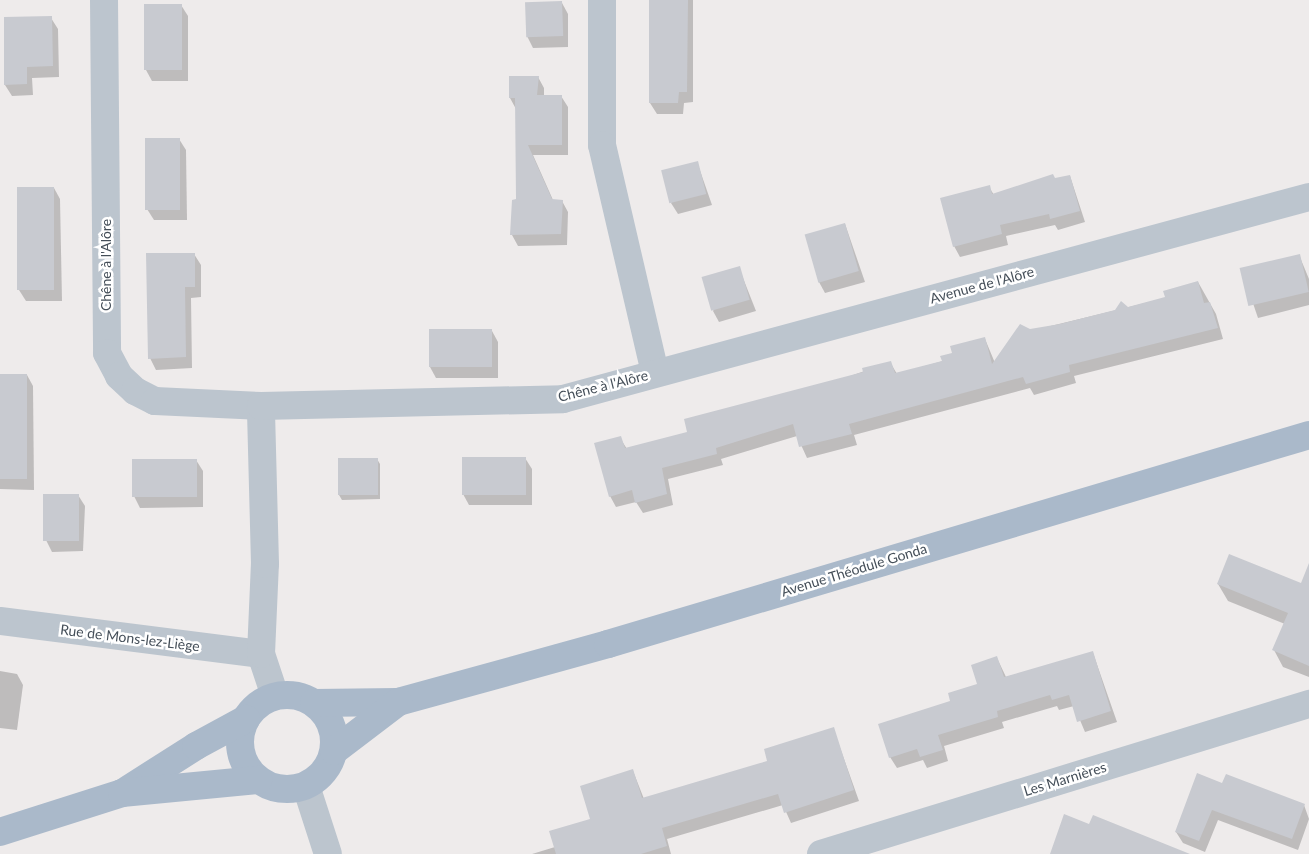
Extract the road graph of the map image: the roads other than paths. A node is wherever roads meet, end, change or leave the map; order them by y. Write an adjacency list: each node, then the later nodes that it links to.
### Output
1 (104, 0): 5 (street, Chêne à l'Alôre)
2 (602, 0): 4 (street, Chêne à l'Alôre)
3 (1309, 197): 4 (street, Avenue de l'Alôre)
4 (656, 373): 5 (street, Chêne à l'Alôre)
5 (261, 406): 8 (street)
6 (1309, 435): 10 (main road, Avenue Théodule Gonda)
7 (0, 622): 8 (street, Rue de Mons-lez-Liège)
8 (261, 654): 9 (street)
9 (275, 696): 11 (main road); 13 (main road)
10 (398, 702): 11 (main road, Avenue Théodule Gonda); 14 (main road, Avenue Théodule Gonda)
11 (314, 703): 14 (main road)
12 (1309, 704): 20 (street, Les Marnières)
13 (246, 719): 15 (main road); 17 (main road)
14 (334, 750): 16 (main road)
15 (258, 780): 16 (main road); 17 (main road)
16 (306, 786): 19 (street)
17 (122, 793): 18 (main road)
18 (0, 832)
19 (328, 854)
20 (821, 854)

